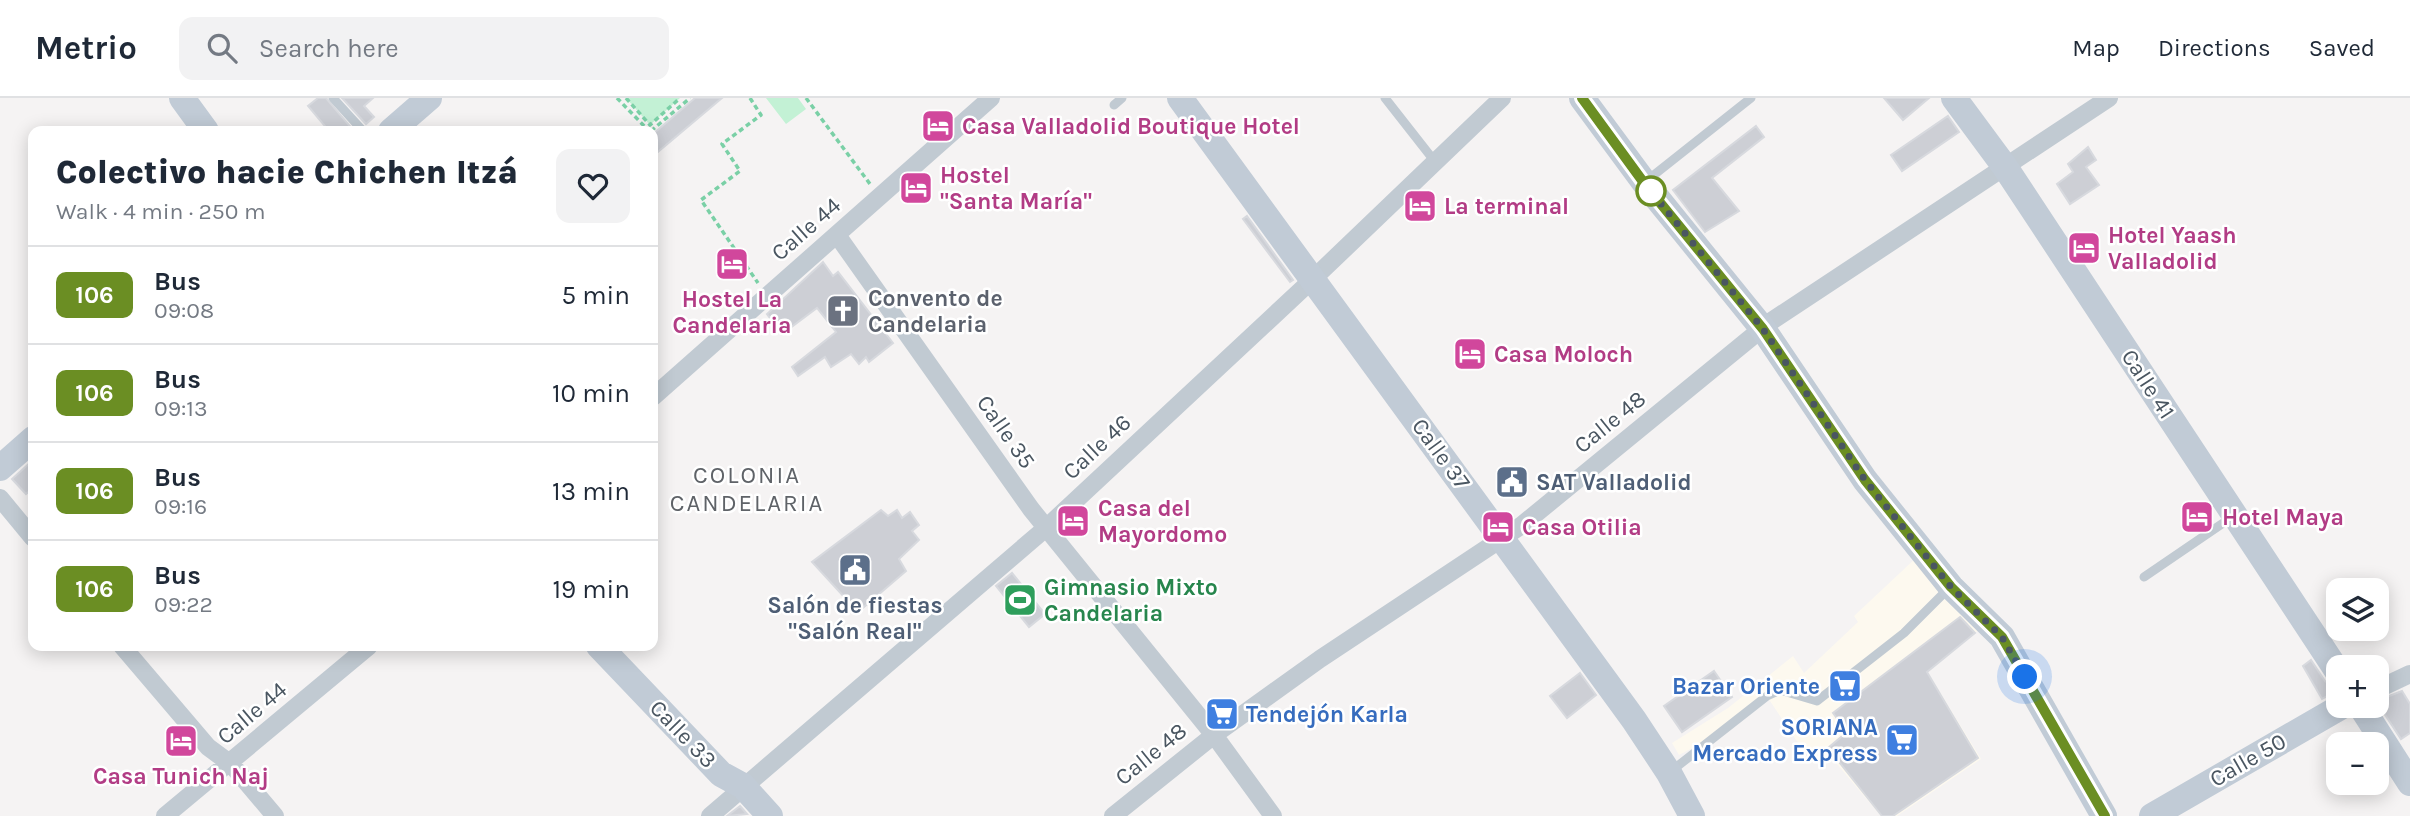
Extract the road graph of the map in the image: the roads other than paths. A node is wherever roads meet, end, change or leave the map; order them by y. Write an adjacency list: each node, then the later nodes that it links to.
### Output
1 (182, 98): 14 (main road)
2 (334, 98): 15 (lane)
3 (991, 98): 20 (street, Calle 44)
4 (1122, 98): 13 (lane)
5 (1180, 98): 21 (main road, Calle 37)
6 (1385, 98): 17 (lane)
7 (1502, 98): 17 (street, Calle 46)
8 (1582, 98): 19 (main road)
9 (1751, 98): 19 (lane)
10 (1954, 98): 18 (main road, Calle 41)
11 (2109, 98): 18 (street, Calle 48)
12 (427, 99): 16 (main road)
13 (1114, 105)
14 (202, 126)
15 (359, 126)
16 (397, 126)
17 (1436, 163): 21 (street, Calle 46)
18 (2005, 167): 22 (street, Calle 48); 27 (main road, Calle 41)
19 (1644, 183): 22 (main road)
20 (837, 234): 23 (street, Calle 44); 28 (street, Calle 35)
21 (1314, 279): 28 (street, Calle 46); 30 (main road, Calle 37)
22 (1763, 329): 30 (street, Calle 48); 32 (main road)
23 (658, 393)
24 (28, 443): 25 (main road)
25 (0, 468)
26 (0, 498): 29 (street)
27 (2234, 515): 31 (lane); 36 (main road, Calle 41)
28 (1046, 528): 41 (street, Calle 35); 45 (street, Calle 46)
29 (28, 532)
30 (1503, 540): 41 (street, Calle 48); 43 (main road, Calle 37)
31 (2144, 577)
32 (1951, 587): 43 (lane); 53 (main road)
33 (126, 651): 42 (street)
34 (363, 651): 42 (street, Calle 44)
35 (604, 651): 45 (main road, Calle 33)
36 (2327, 655)
37 (2410, 674): 38 (street)
38 (2389, 684)
39 (2326, 715): 54 (main road, Calle 50)
40 (2368, 718): 44 (main road)
41 (1214, 735): 50 (street, Calle 48); 51 (street, Calle 35)
42 (231, 764): 46 (street, Calle 44); 47 (street)
43 (1669, 773): 52 (main road, Calle 37)
44 (2410, 783)
45 (743, 786): 48 (street, Calle 46); 49 (main road, Calle 33)
46 (165, 816)
47 (275, 816)
48 (710, 816)
49 (770, 816)
50 (1113, 816)
51 (1273, 816)
52 (1692, 816)
53 (2105, 816)
54 (2152, 816)

